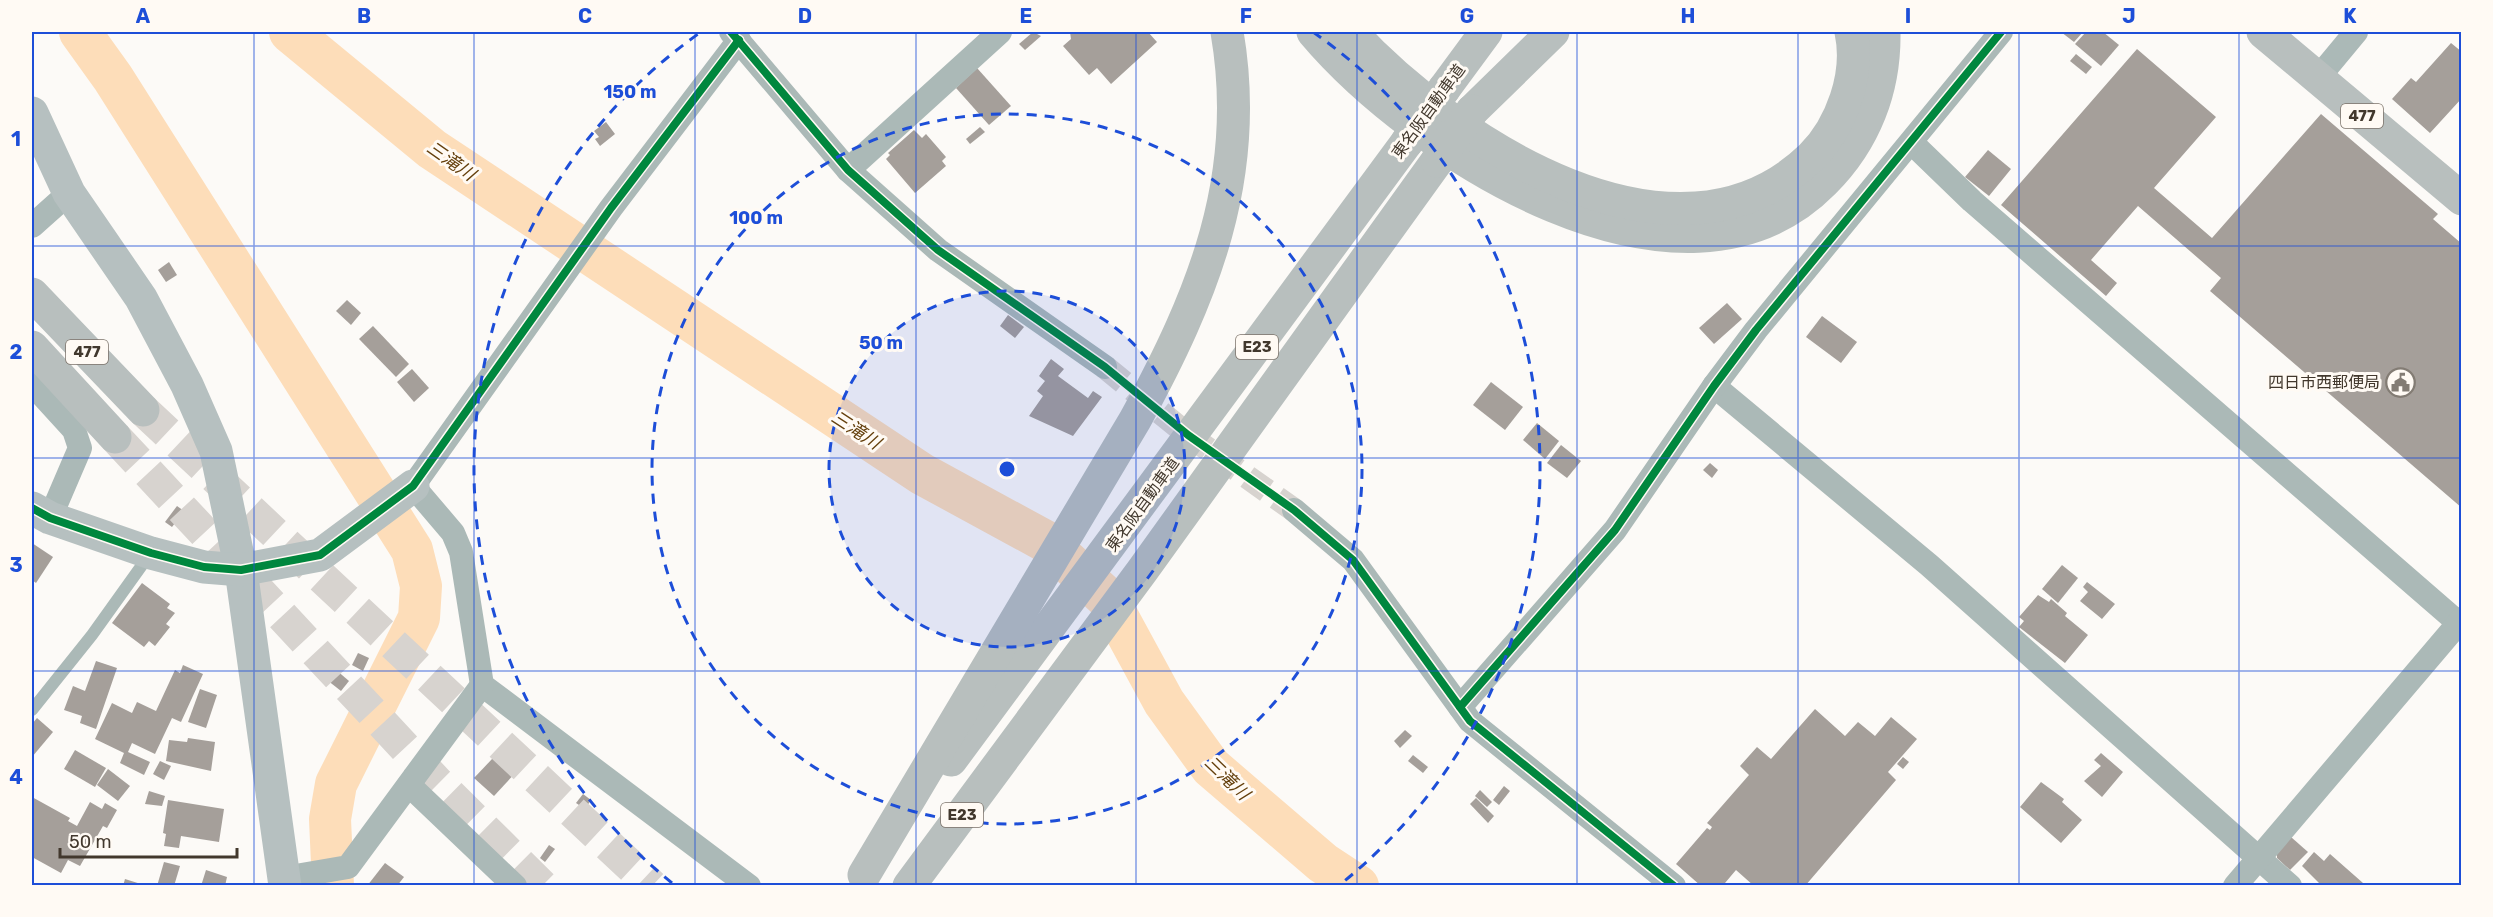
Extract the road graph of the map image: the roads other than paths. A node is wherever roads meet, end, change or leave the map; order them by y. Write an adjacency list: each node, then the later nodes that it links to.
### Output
1 (1000, 32): 18 (street)
2 (1227, 32): 37 (highway)
3 (1313, 32): 9 (highway)
4 (1351, 32): 8 (highway)
5 (1486, 32): 37 (highway, 東名阪自動車道 / E23, bridge)
6 (1530, 32): 15 (highway)
7 (1553, 32): 15 (highway)
8 (1851, 32)
9 (1884, 32)
10 (2001, 32): 17 (street)
11 (2263, 32): 14 (highway, 477)
12 (2356, 32): 14 (street)
13 (735, 36): 18 (street); 29 (street)
14 (2317, 79): 20 (highway, 477)
15 (1472, 111): 45 (highway, E23, bridge)
16 (32, 113): 19 (street)
17 (1912, 143): 26 (street); 34 (street)
18 (848, 170): 24 (street)
19 (69, 194): 21 (street); 33 (street)
20 (2462, 199)
21 (32, 226)
22 (32, 294): 27 (highway, 477)
23 (32, 347): 28 (highway, 477)
24 (1105, 367)
25 (32, 384): 31 (street)
26 (1714, 386): 36 (street); 40 (street)
27 (143, 410)
28 (115, 436)
29 (406, 492): 33 (street); 35 (street)
30 (1294, 510): 36 (street)
31 (41, 513): 32 (street)
32 (151, 553): 33 (street); 38 (lane)
33 (241, 570): 41 (street)
34 (2460, 622): 40 (street)
35 (482, 685): 39 (street); 44 (street)
36 (1460, 707): 46 (street)
37 (975, 708): 42 (highway, 東名阪自動車道)
38 (32, 710)
39 (409, 784): 41 (street); 43 (street)
40 (2259, 859): 47 (street); 48 (street)
41 (292, 879)
42 (860, 880)
43 (515, 885)
44 (749, 885)
45 (909, 885)
46 (1674, 885)
47 (2235, 885)
48 (2290, 885)

